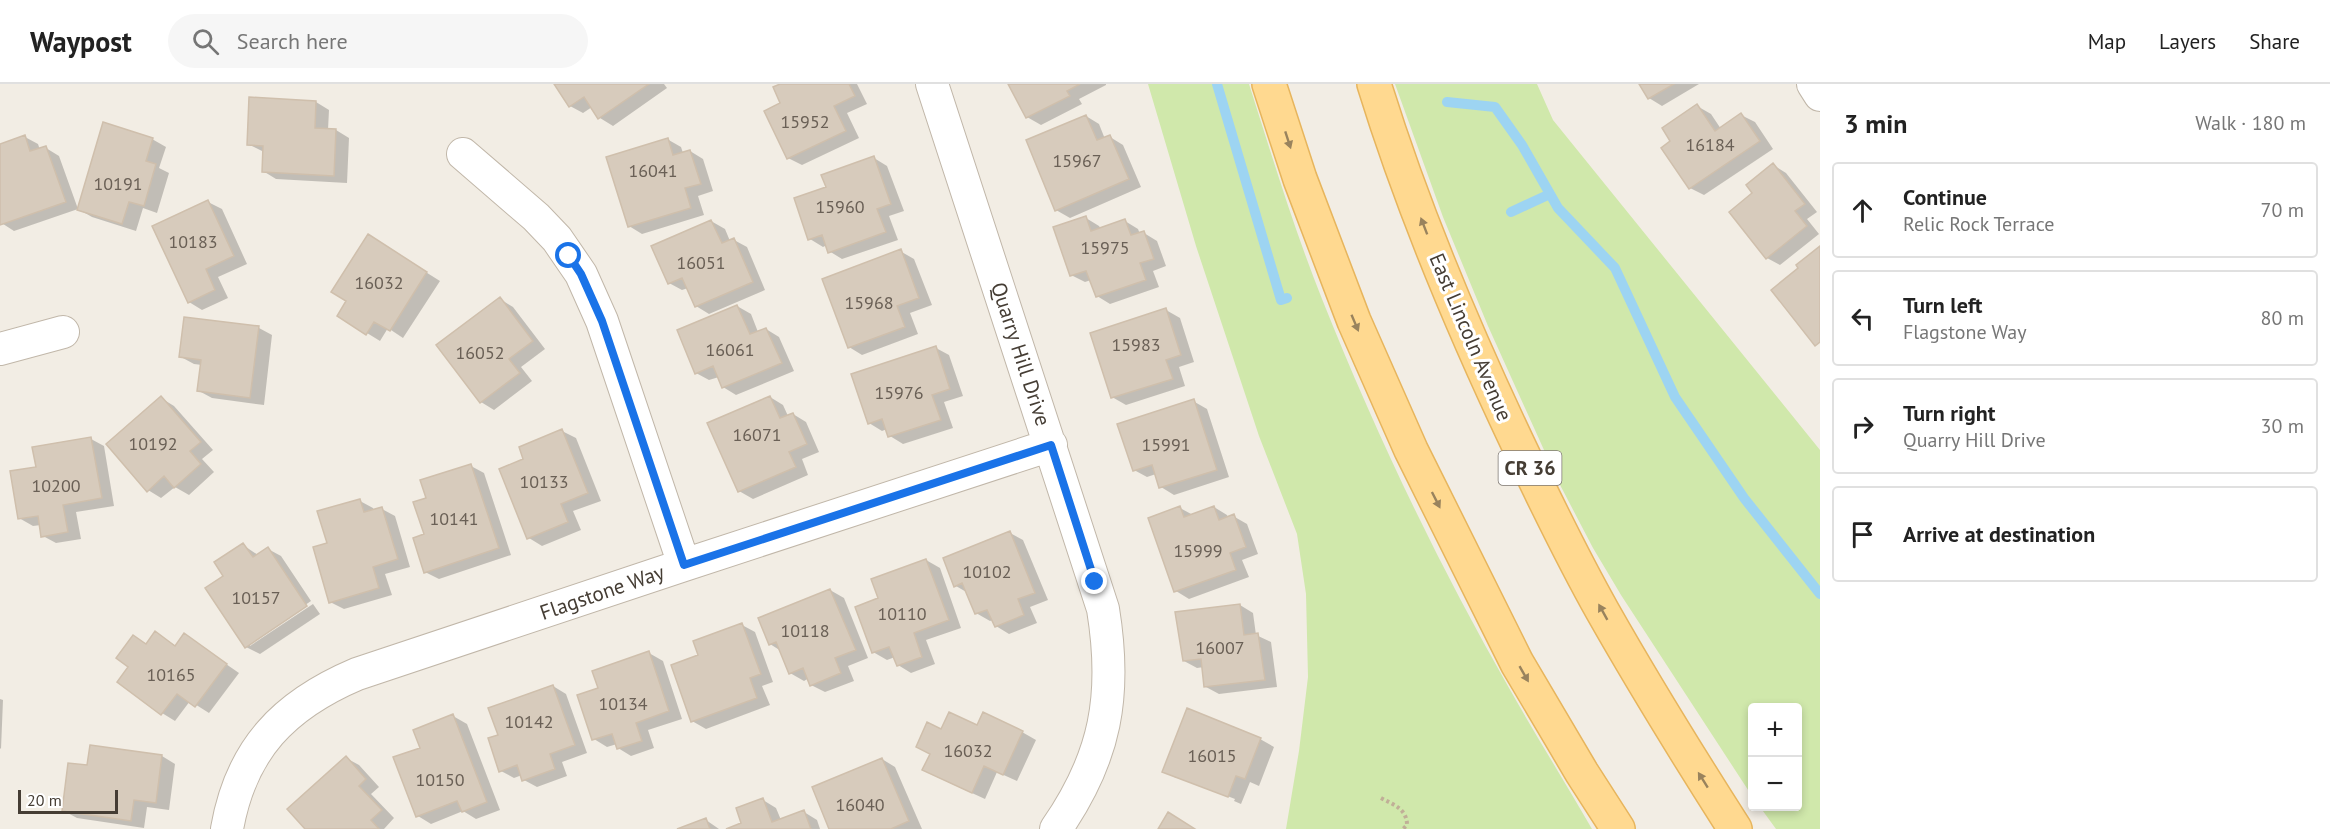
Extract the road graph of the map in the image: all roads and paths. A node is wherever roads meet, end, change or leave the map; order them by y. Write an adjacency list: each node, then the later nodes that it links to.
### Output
1 (932, 84): 9 (street, Quarry Hill Drive)
2 (1269, 84): 15 (main road, one-way to 15)
3 (1374, 84): 16 (main road, East Lincoln Avenue / CR 36, one-way to 3)
4 (1812, 84): 5 (street)
5 (1820, 95)
6 (463, 154): 10 (street)
7 (63, 332): 8 (street)
8 (0, 349)
9 (1051, 445): 10 (street, Flagstone Way); 13 (street, Quarry Hill Drive)
10 (684, 565): 12 (street, Flagstone Way)
11 (1381, 798): 14 (path)
12 (227, 829)
13 (1056, 829)
14 (1403, 829)
15 (1618, 829)
16 (1735, 829)

